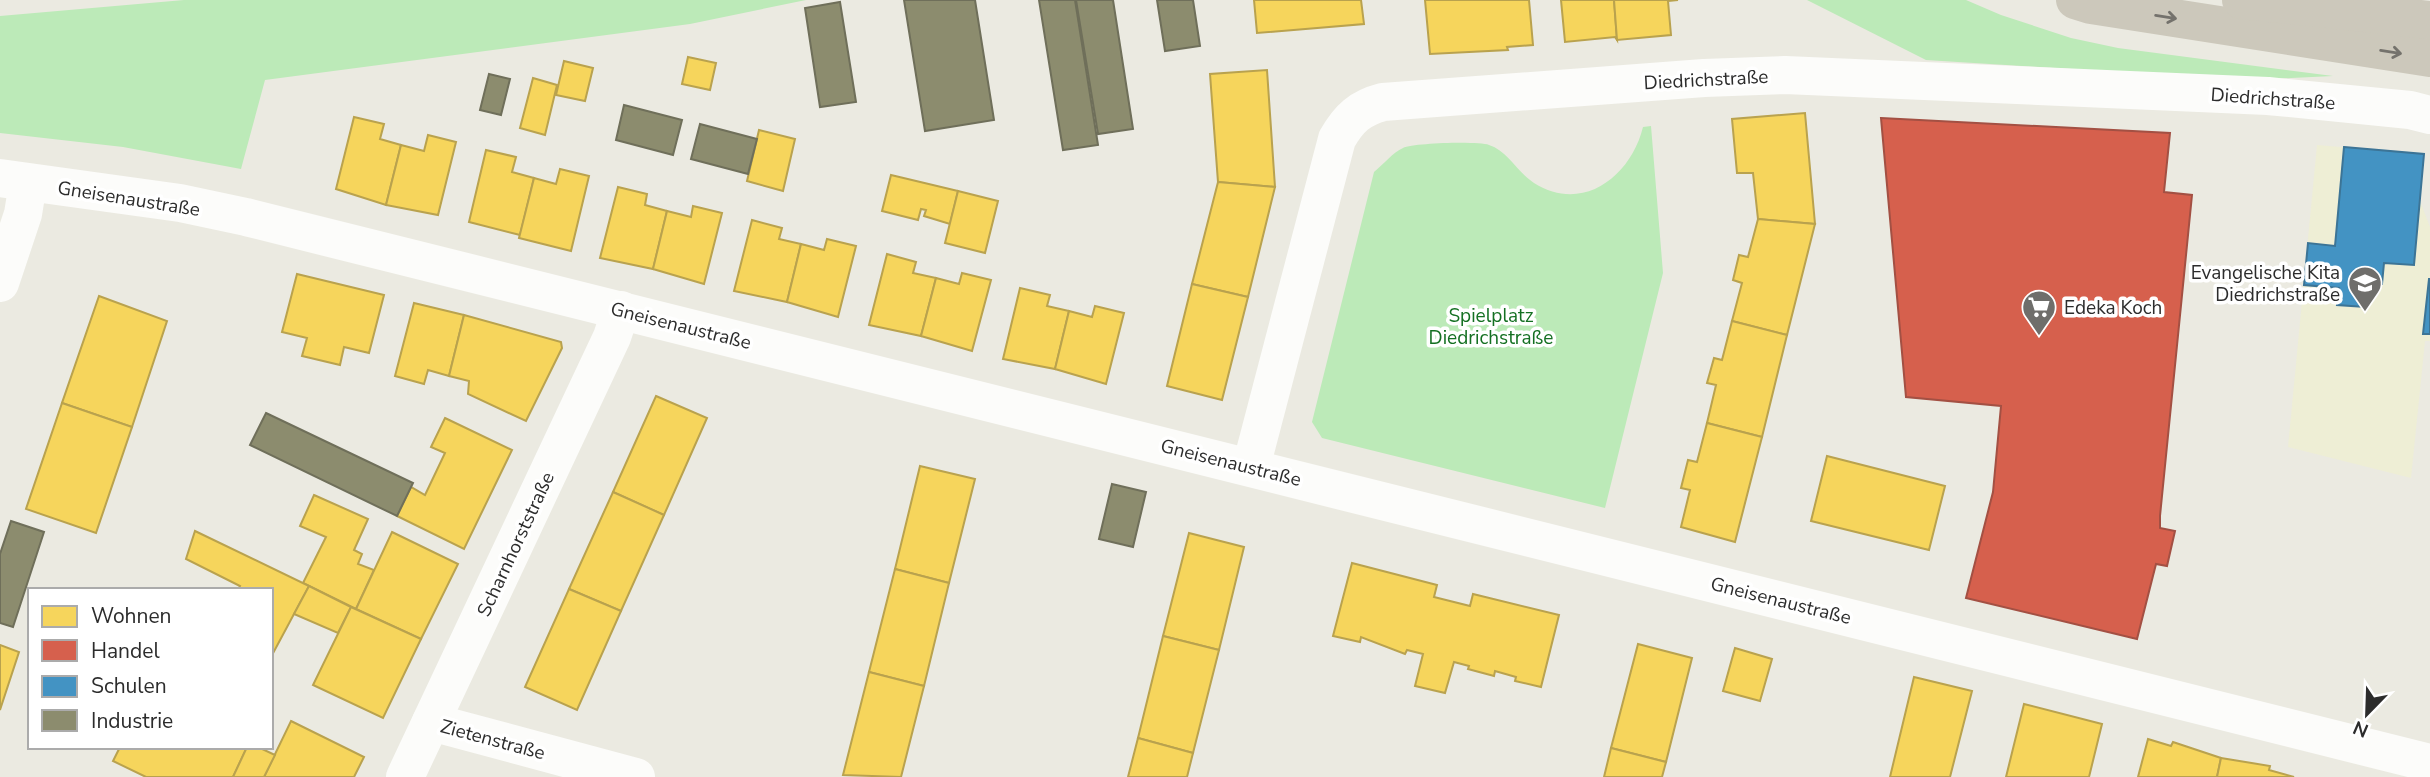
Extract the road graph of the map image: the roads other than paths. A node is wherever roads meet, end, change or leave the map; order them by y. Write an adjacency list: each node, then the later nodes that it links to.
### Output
1 (2075, 0): 4 (highway, one-way to 4)
2 (2241, 0): 3 (highway)
3 (2430, 20)
4 (2430, 58)
5 (2430, 115): 9 (street, Diedrichstraße)
6 (14, 181): 7 (street, Gneisenaustraße); 8 (street, Gneisenaustraße)
7 (0, 283)
8 (621, 310): 9 (street, Gneisenaustraße); 10 (street, Scharnhorststraße)
9 (1251, 467): 11 (street, Gneisenaustraße)
10 (431, 722): 12 (street, Scharnhorststraße); 13 (street, Zietenstraße)
11 (2430, 763)
12 (405, 777)
13 (636, 777)

